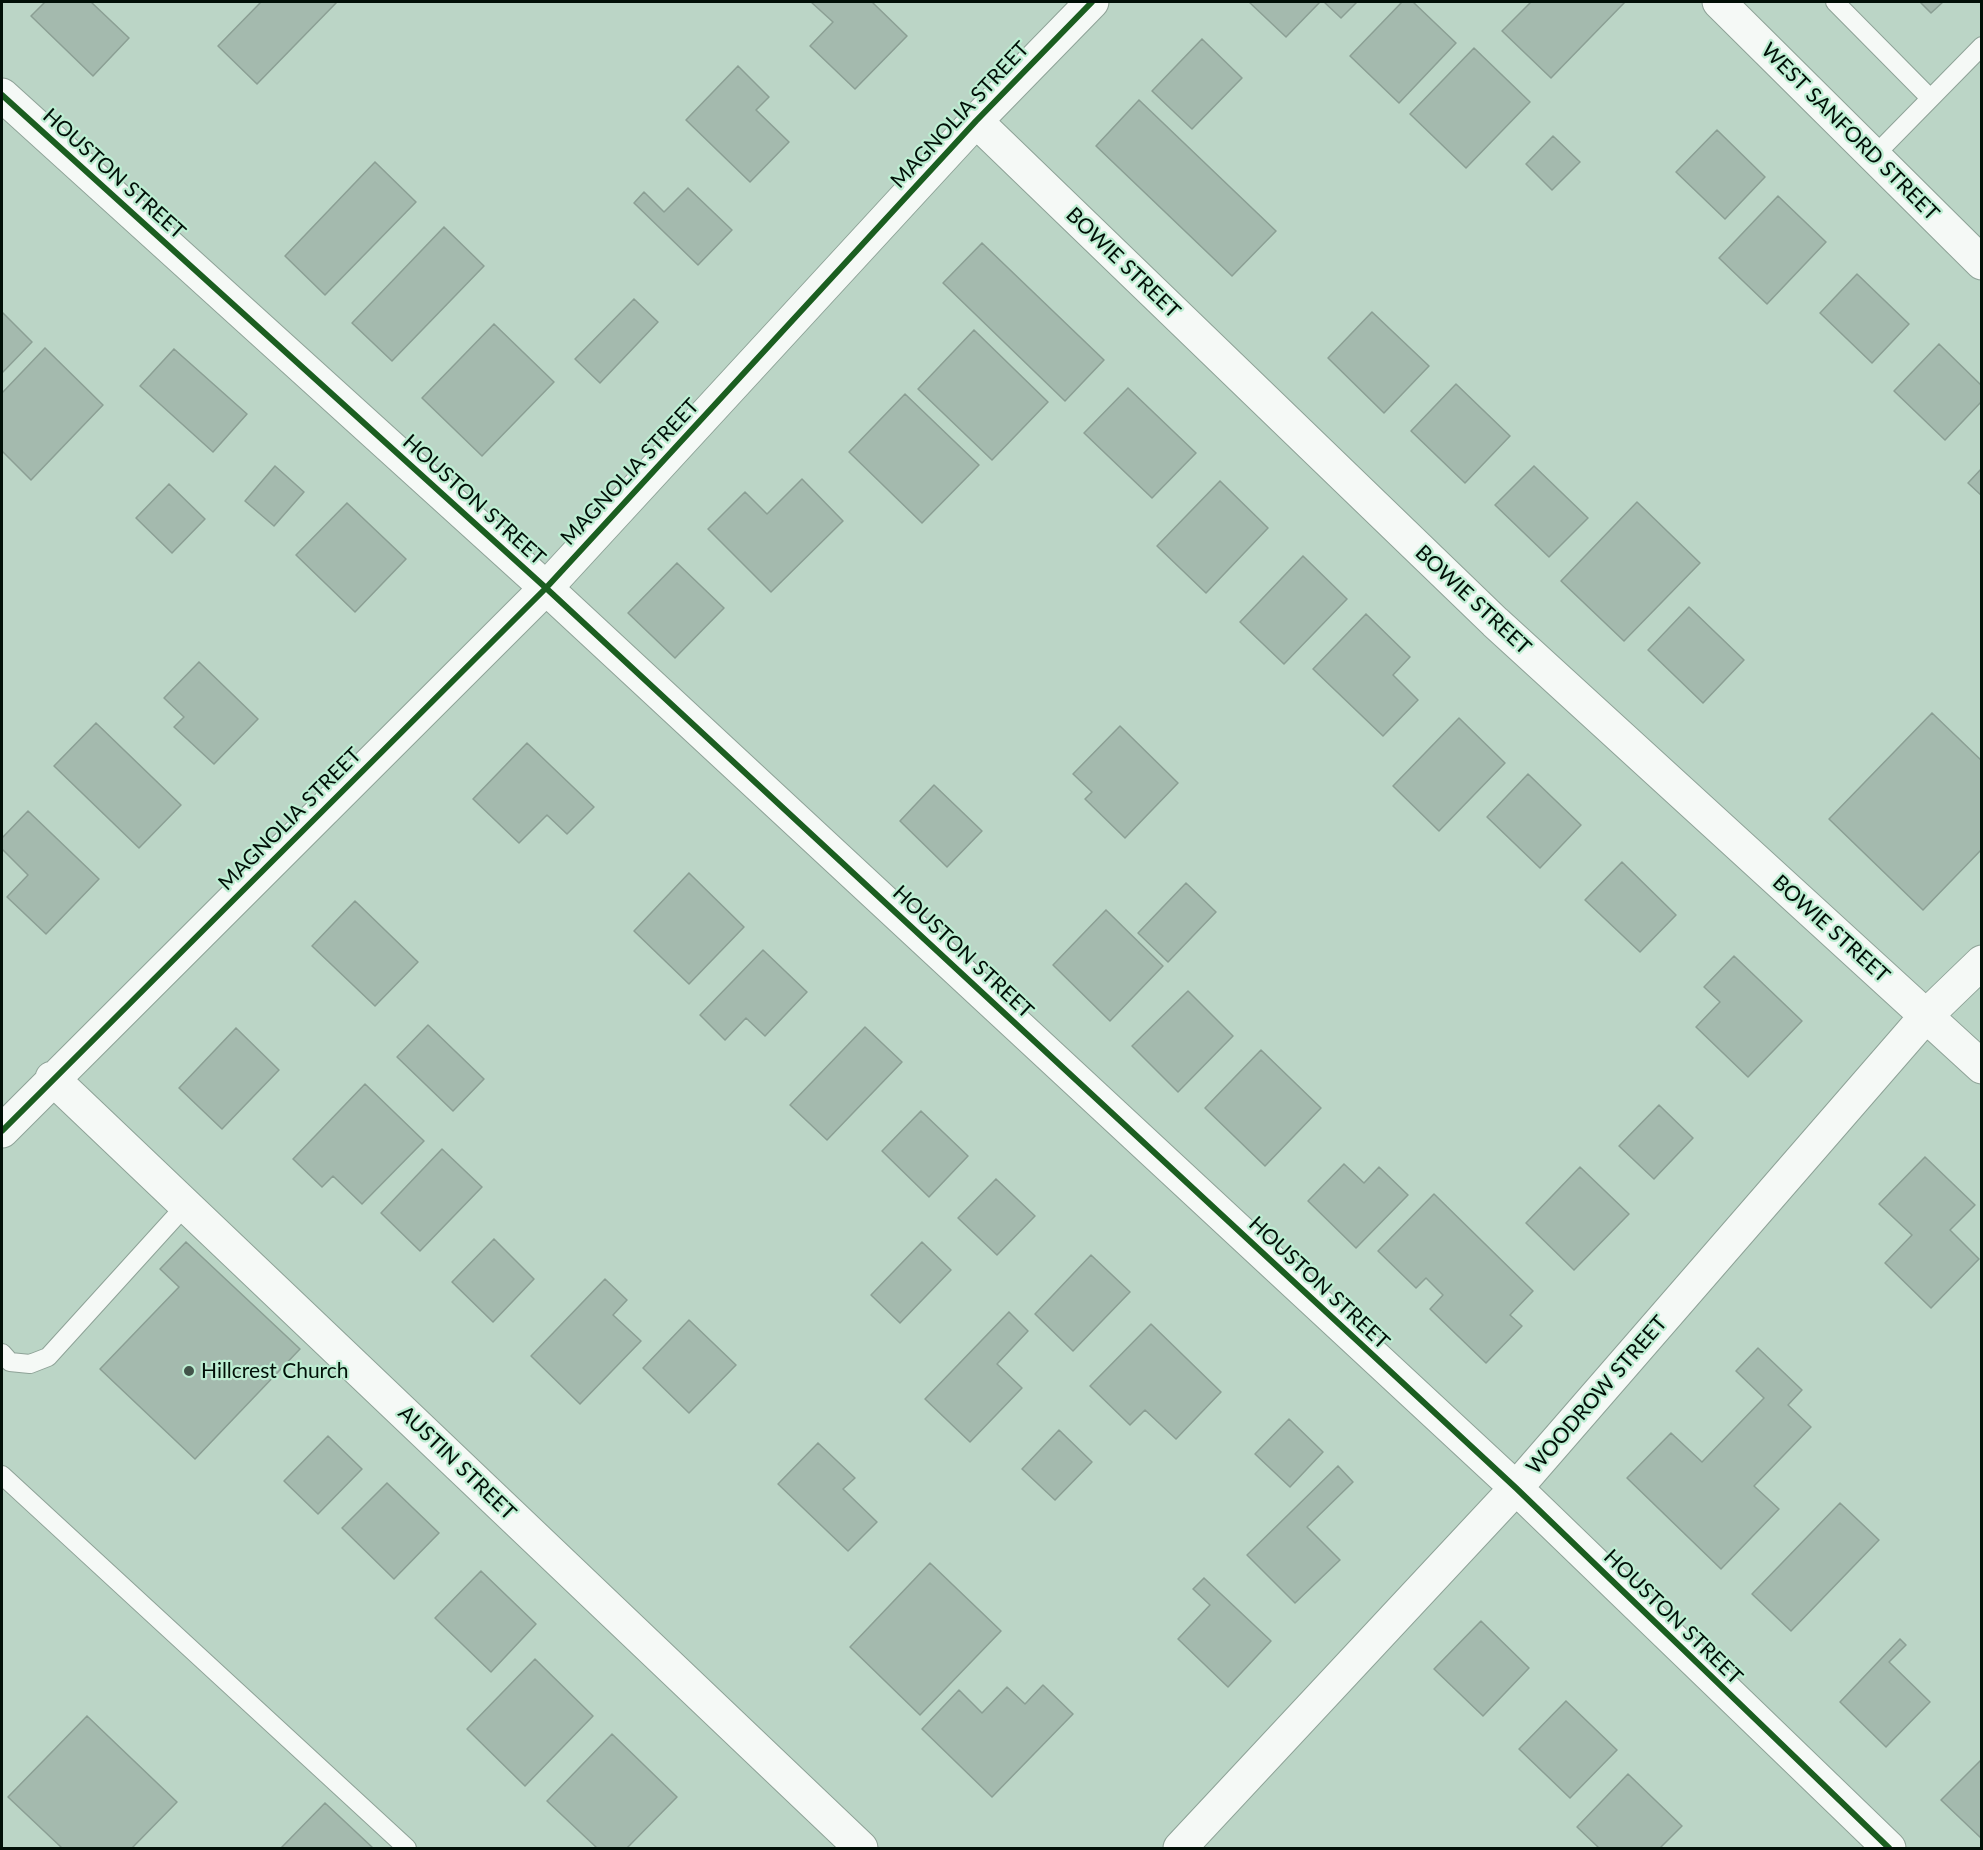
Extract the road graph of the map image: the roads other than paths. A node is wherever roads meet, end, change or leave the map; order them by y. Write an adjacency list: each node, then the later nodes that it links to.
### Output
1 (1092, 2): 7 (street, MAGNOLIA STREET)
2 (1719, 2): 8 (street, WEST SANFORD STREET)
3 (1835, 2): 6 (lane)
4 (1978, 56): 6 (lane)
5 (2, 95): 10 (street, HOUSTON STREET)
6 (1930, 98): 8 (lane)
7 (976, 121): 10 (street, MAGNOLIA STREET); 12 (street, BOWIE STREET)
8 (1874, 156): 9 (street, WEST SANFORD STREET)
9 (1982, 263)
10 (546, 588): 14 (street, MAGNOLIA STREET); 19 (street, HOUSTON STREET)
11 (1982, 962): 12 (street, WOODROW STREET)
12 (1926, 1016): 13 (street, BOWIE STREET); 19 (street, WOODROW STREET)
13 (1982, 1067)
14 (52, 1078): 15 (street, MAGNOLIA STREET); 16 (street, AUSTIN STREET)
15 (2, 1131)
16 (186, 1206): 17 (lane); 21 (street, AUSTIN STREET)
17 (2, 1353)
18 (2, 1474): 20 (lane)
19 (1516, 1488): 22 (street, WOODROW STREET); 23 (street, HOUSTON STREET)
20 (407, 1848)
21 (861, 1848)
22 (1180, 1848)
23 (1889, 1848)

